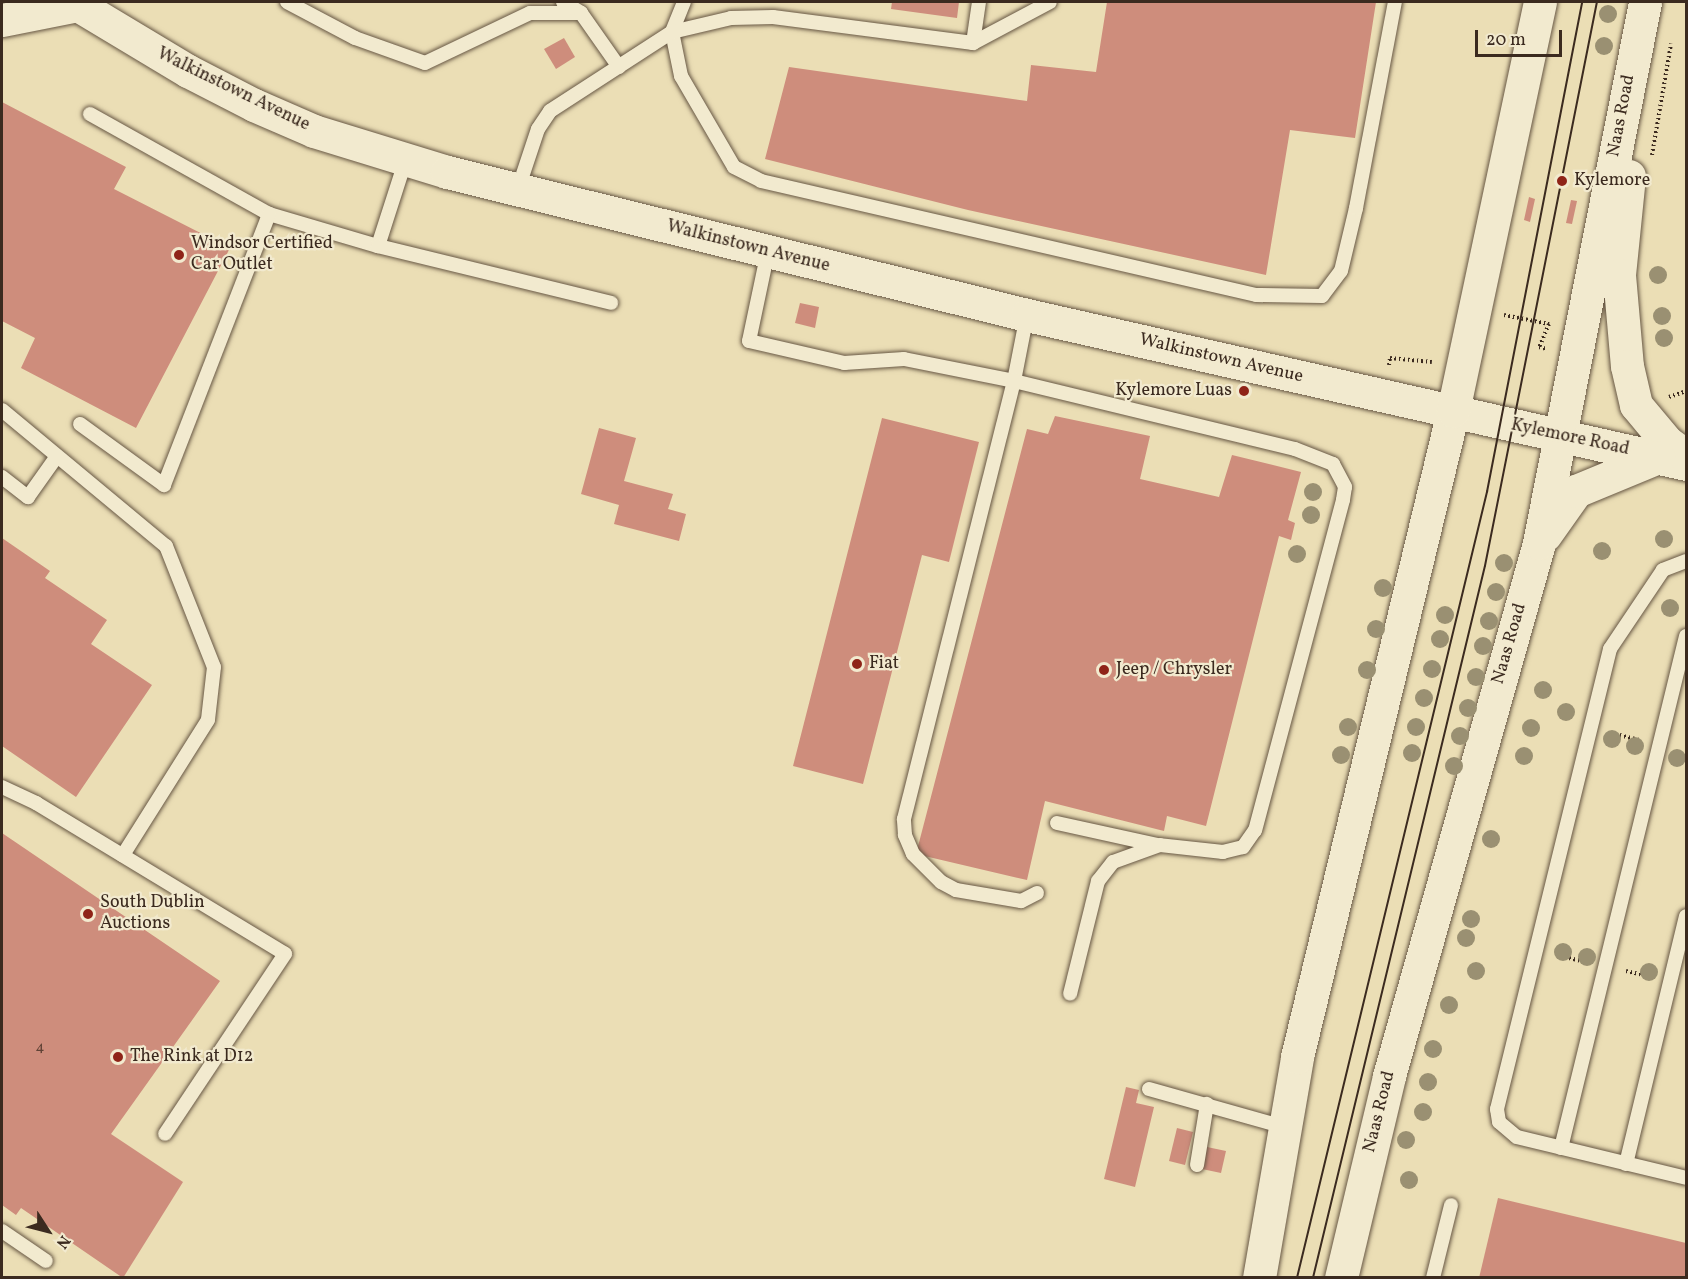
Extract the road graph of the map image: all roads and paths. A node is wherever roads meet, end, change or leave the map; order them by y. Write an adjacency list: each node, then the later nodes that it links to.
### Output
1 (287, 2): 10 (lane)
2 (563, 2): 10 (lane)
3 (684, 2): 12 (lane)
4 (979, 2): 13 (lane)
5 (1050, 2): 13 (lane)
6 (1395, 2): 12 (lane)
7 (1540, 2): 27 (main road)
8 (76, 3): 11 (main road); 16 (main road, Walkinstown Avenue)
9 (1644, 6): 29 (main road, Naas Road); 31 (main road)
10 (581, 13): 14 (lane)
11 (2, 20)
12 (672, 32): 13 (lane); 14 (lane)
13 (974, 43)
14 (619, 67): 17 (lane)
15 (90, 114): 18 (lane)
16 (406, 159): 17 (main road, Walkinstown Avenue); 19 (lane)
17 (518, 189): 20 (main road, Walkinstown Avenue)
18 (269, 214): 19 (lane); 28 (lane)
19 (378, 246): 21 (lane)
20 (768, 252): 22 (main road, Walkinstown Avenue); 25 (lane)
21 (611, 303)
22 (1027, 315): 25 (lane); 27 (main road, Walkinstown Avenue)
23 (1503, 315): 24 (path)
24 (1549, 324)
25 (1014, 381): 38 (lane); 40 (lane)
26 (2, 411): 30 (lane)
27 (1453, 411): 29 (main road, Kylemore Road); 45 (main road)
28 (80, 424)
29 (1560, 435): 31 (main road, Kylemore Road); 33 (main road, Naas Road)
30 (57, 456): 32 (lane); 39 (lane)
31 (1677, 459): 33 (main road)
32 (2, 477)
33 (1539, 543): 55 (main road, Naas Road)
34 (1686, 561): 47 (lane)
35 (1686, 636): 47 (lane)
36 (2, 787): 39 (lane)
37 (1057, 823): 38 (lane)
38 (1160, 845): 42 (lane)
39 (123, 855): 46 (lane)
40 (1037, 893)
41 (1686, 916): 48 (lane)
42 (1070, 994)
43 (1149, 1089): 44 (lane)
44 (1207, 1104): 45 (lane); 49 (lane)
45 (1284, 1126): 54 (main road)
46 (165, 1134)
47 (1561, 1148): 48 (lane)
48 (1626, 1164): 50 (lane)
49 (1197, 1165)
50 (1686, 1178)
51 (1451, 1205): 56 (lane)
52 (2, 1231): 53 (lane)
53 (46, 1261)
54 (1259, 1278)
55 (1341, 1278)
56 (1433, 1278)

